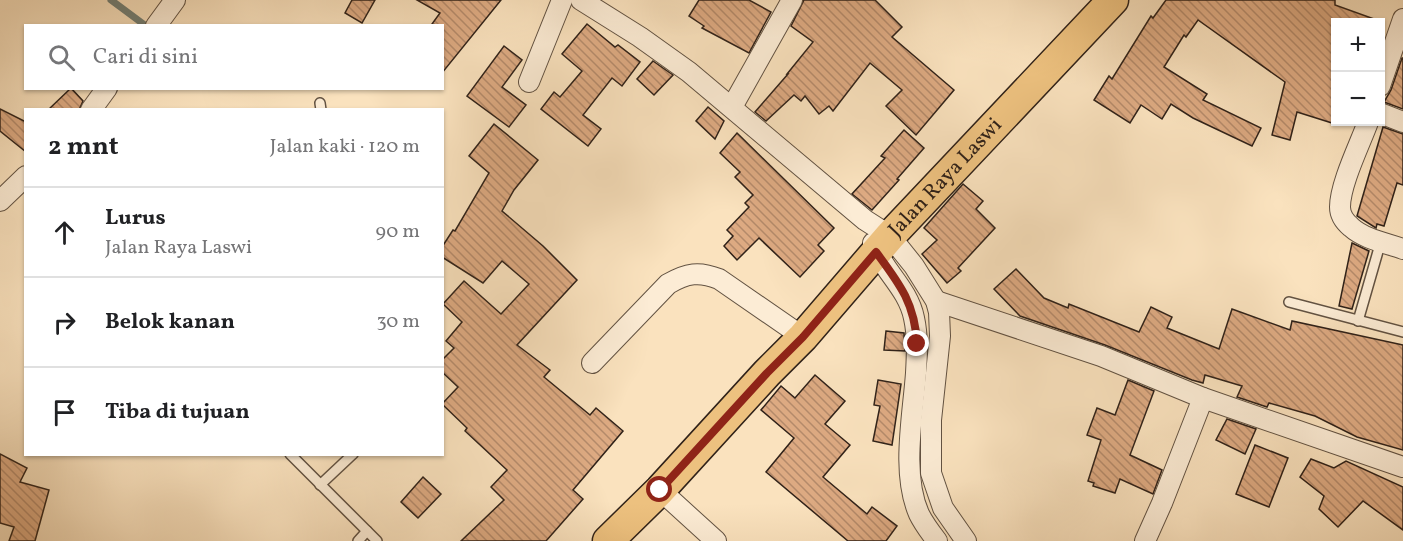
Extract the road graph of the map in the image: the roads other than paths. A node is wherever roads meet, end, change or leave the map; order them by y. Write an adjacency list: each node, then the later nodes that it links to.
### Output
1 (176, 0): 7 (street)
2 (562, 0): 9 (street)
3 (581, 0): 11 (street)
4 (792, 0): 11 (street)
5 (1113, 0): 19 (main road, Jalan Raya Laswi)
6 (1403, 19): 8 (street)
7 (158, 24)
8 (1385, 72)
9 (529, 82)
10 (106, 90): 12 (street)
11 (732, 106): 19 (street)
12 (92, 108)
13 (1385, 114): 14 (street)
14 (1403, 122)
15 (1367, 126): 18 (street)
16 (24, 178): 17 (street)
17 (0, 201)
18 (1382, 241): 20 (street); 23 (lane)
19 (883, 244): 21 (street); 25 (main road, Jalan Raya Laswi); 38 (street)
20 (1403, 249)
21 (936, 301): 27 (street); 39 (street)
22 (1289, 302): 23 (lane)
23 (1358, 321): 24 (lane)
24 (1403, 332)
25 (803, 337): 26 (street); 32 (main road, Jalan Raya Laswi)
26 (592, 363)
27 (1203, 398): 30 (street); 40 (street)
28 (292, 456): 31 (lane)
29 (350, 456): 31 (lane)
30 (1403, 467)
31 (320, 485): 33 (lane)
32 (660, 490): 34 (main road, Jalan Raya Laswi); 37 (street)
33 (367, 531): 35 (lane); 36 (lane)
34 (618, 536)
35 (358, 541)
36 (377, 541)
37 (716, 541)
38 (936, 541)
39 (966, 541)
40 (1145, 541)

